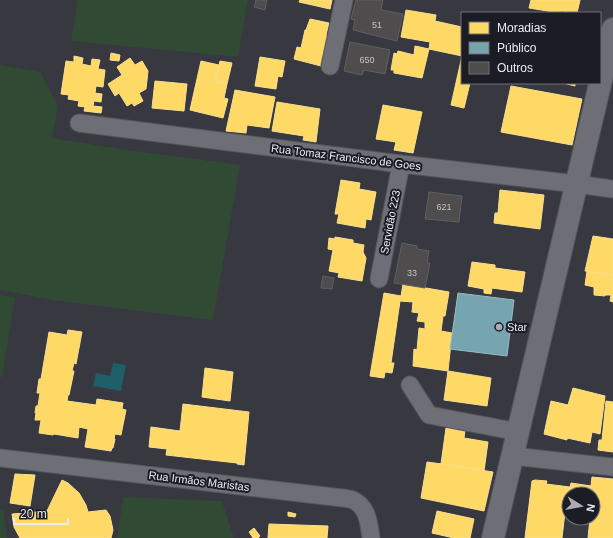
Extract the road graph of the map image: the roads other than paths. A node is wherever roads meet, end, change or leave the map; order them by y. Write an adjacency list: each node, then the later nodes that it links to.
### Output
1 (344, 0): 4 (street)
2 (613, 28): 3 (main road)
3 (610, 52): 7 (main road)
4 (330, 66)
5 (79, 123): 6 (street, Rua Tomaz Francisco de Goes)
6 (401, 164): 7 (street, Rua Tomaz Francisco de Goes); 9 (street, Servidão 223)
7 (577, 184): 8 (street, Rua Tomaz Francisco de Goes); 11 (main road)
8 (613, 189)
9 (379, 279)
10 (410, 385): 11 (street)
11 (519, 432): 12 (main road)
12 (513, 456): 14 (street); 16 (main road)
13 (0, 458): 15 (street, Rua Irmãos Maristas)
14 (613, 467)
15 (371, 538)
16 (494, 538)

